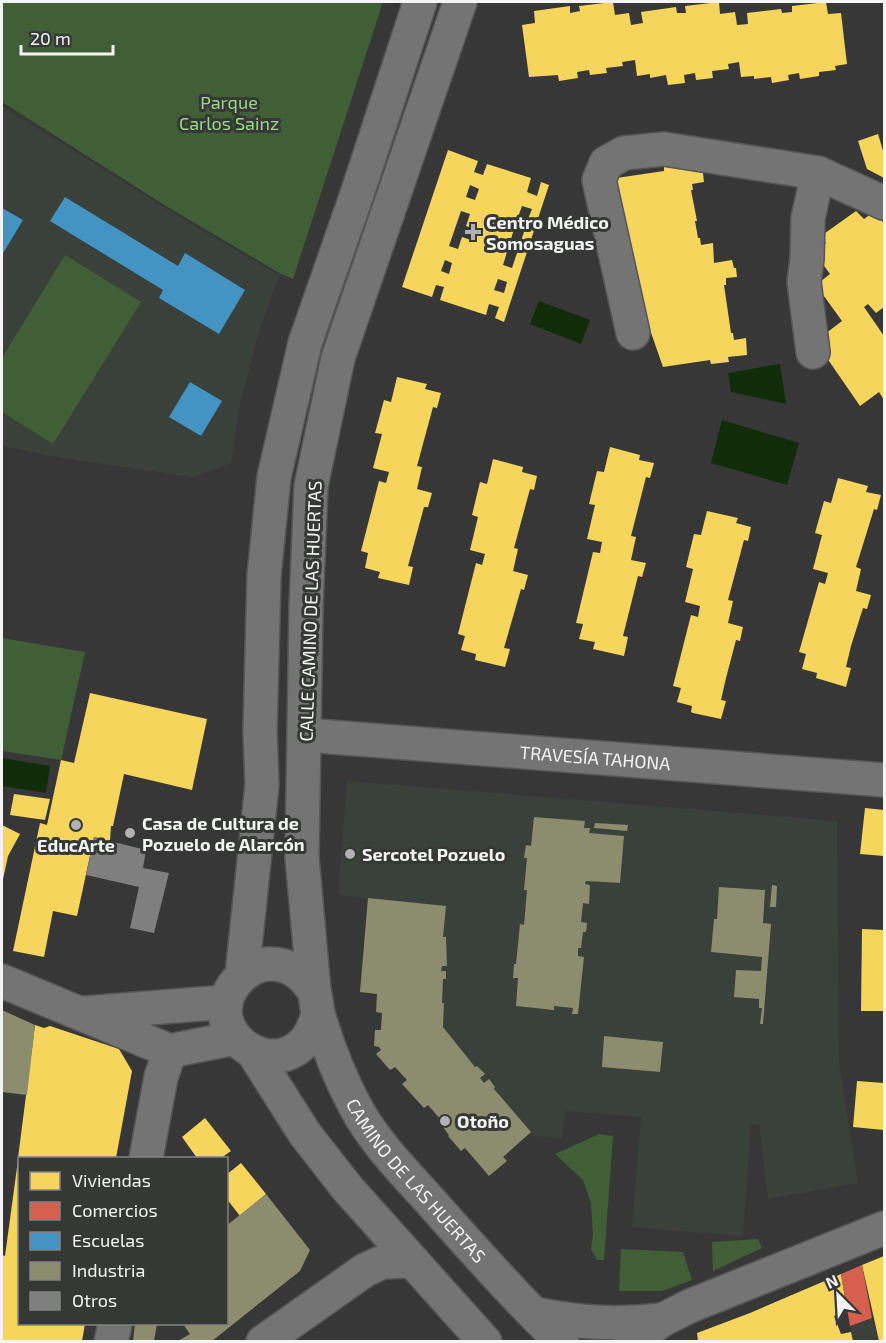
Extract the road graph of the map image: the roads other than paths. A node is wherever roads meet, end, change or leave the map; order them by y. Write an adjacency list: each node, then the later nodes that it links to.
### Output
1 (420, 2): 10 (main road)
2 (460, 2): 7 (main road, CALLE CAMINO DE LAS HUERTAS)
3 (818, 173): 4 (main road); 5 (main road); 6 (main road)
4 (885, 203)
5 (633, 333)
6 (813, 352)
7 (305, 735): 8 (main road, TRAVESÍA TAHONA); 11 (main road, CALLE CAMINO DE LAS HUERTAS)
8 (885, 780)
9 (2, 981): 12 (main road)
10 (234, 988): 11 (main road); 12 (main road); 13 (main road)
11 (316, 1003): 13 (main road); 18 (main road, CAMINO DE LAS HUERTAS)
12 (82, 1013): 14 (main road)
13 (244, 1045): 14 (main road); 17 (main road)
14 (170, 1051): 15 (main road)
15 (146, 1157)
16 (885, 1228): 19 (main road)
17 (411, 1261): 22 (main road); 23 (main road)
18 (535, 1314): 19 (main road); 24 (main road, CAMINO DE LAS HUERTAS)
19 (662, 1320): 25 (main road)
20 (115, 1325): 21 (main road)
21 (111, 1341)
22 (262, 1341)
23 (485, 1341)
24 (562, 1341)
25 (631, 1341)

